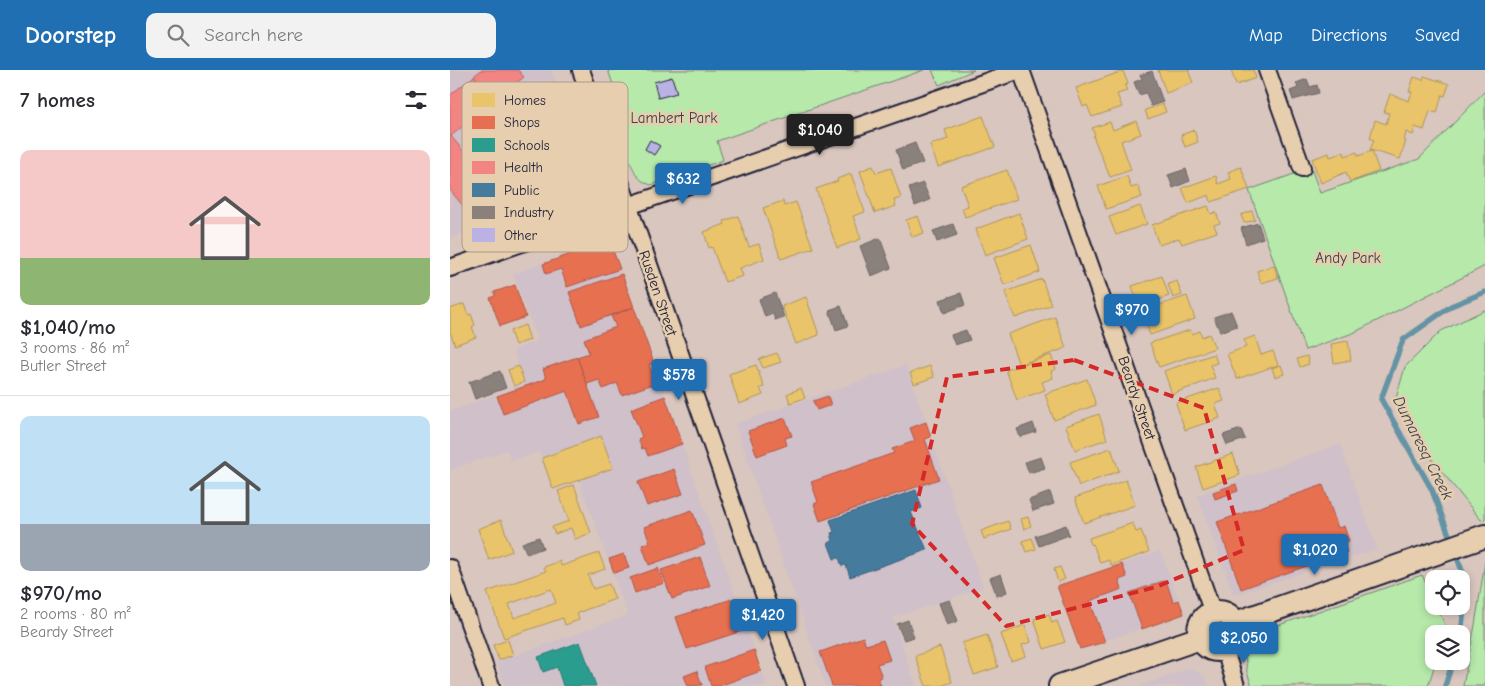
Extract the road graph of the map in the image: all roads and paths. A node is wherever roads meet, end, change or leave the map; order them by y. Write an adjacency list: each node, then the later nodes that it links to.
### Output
1 (580, 70): 4 (street, Rusden Street)
2 (1021, 70): 6 (street); 11 (street, Beardy Street)
3 (1267, 70): 5 (street)
4 (584, 82)
5 (1302, 168)
6 (628, 206): 16 (street, Rusden Street)
7 (496, 252): 8 (street)
8 (450, 268)
9 (1485, 536): 12 (street)
10 (450, 568): 15 (street)
11 (1213, 613): 12 (street); 13 (street)
12 (1236, 623): 14 (street)
13 (1200, 638): 14 (street); 17 (street)
14 (1225, 650): 18 (street)
15 (491, 686)
16 (796, 686)
17 (1060, 686)
18 (1236, 686)

